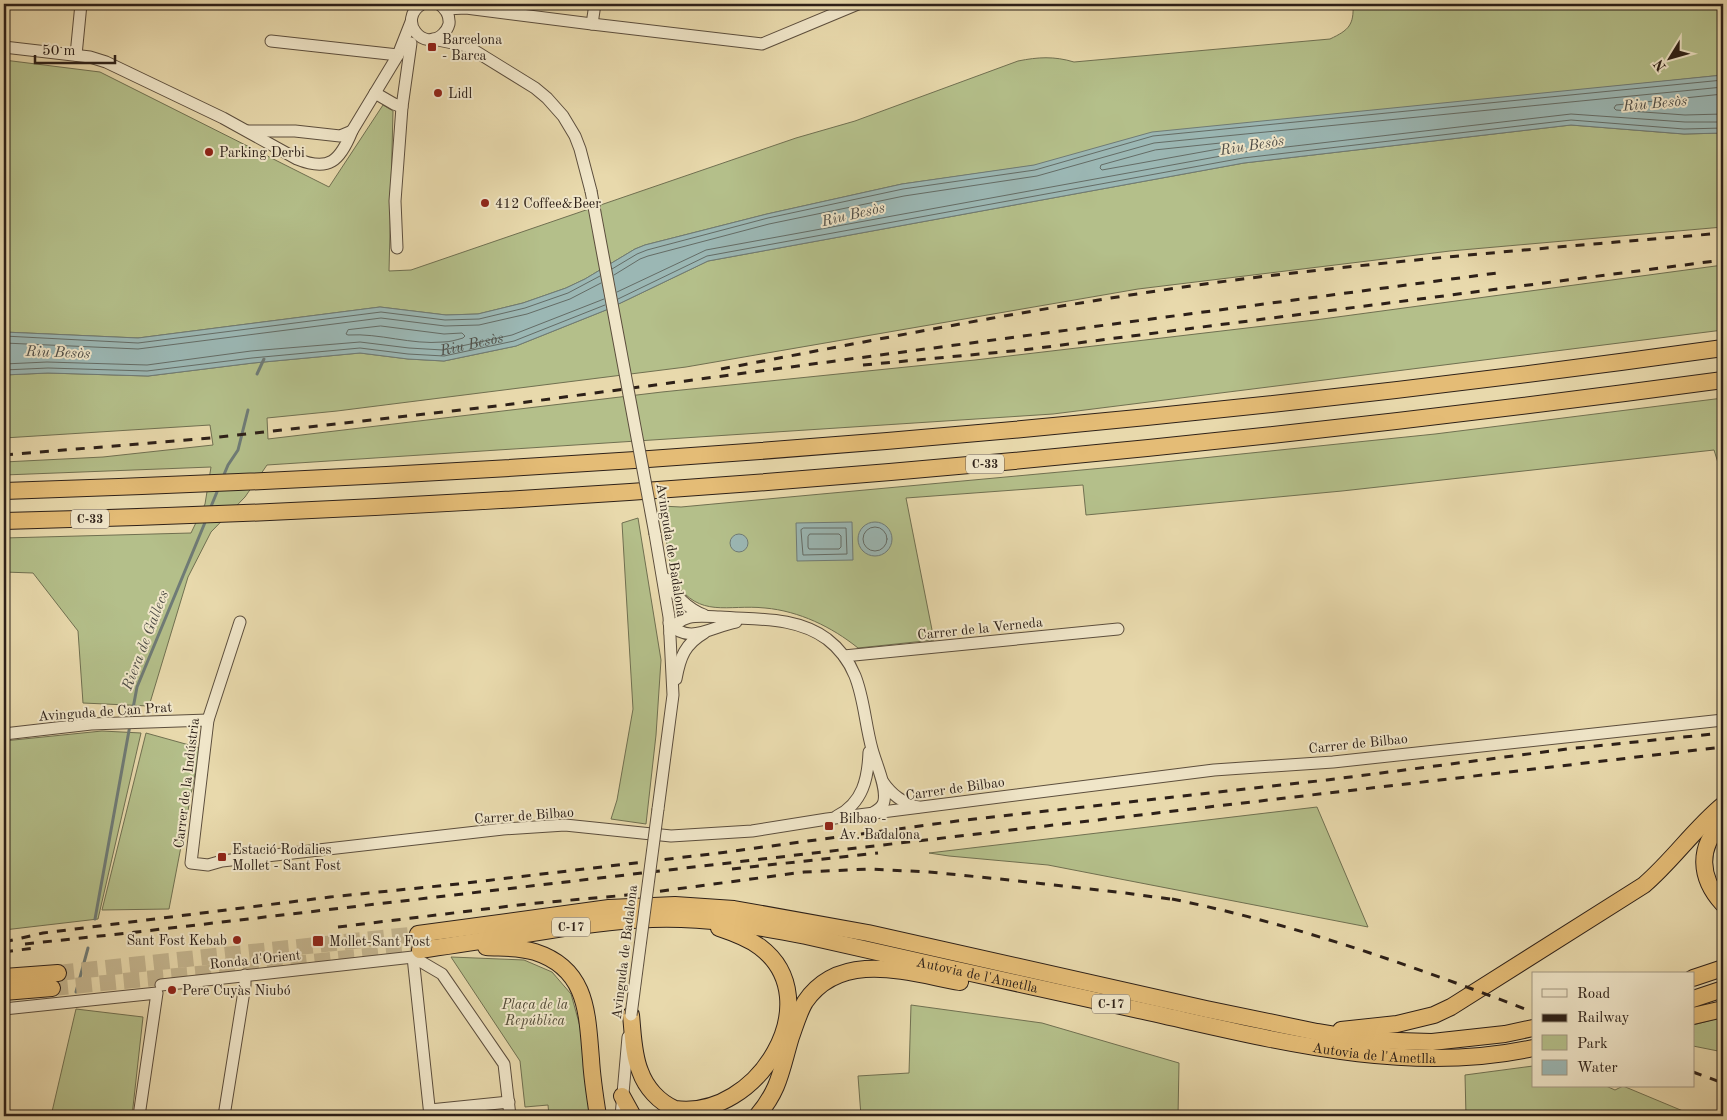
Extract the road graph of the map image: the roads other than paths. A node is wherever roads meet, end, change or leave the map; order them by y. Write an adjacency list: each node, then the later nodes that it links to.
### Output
1 (81, 4): 14 (street)
2 (422, 4): 6 (street)
3 (595, 4): 7 (street)
4 (858, 4): 7 (street)
5 (442, 6): 7 (street); 8 (street)
6 (411, 22): 9 (street); 15 (street)
7 (592, 24)
8 (449, 25): 10 (street); 12 (street, Avinguda de Badalona)
9 (414, 39): 10 (street, Avinguda de Badalona); 15 (street); 17 (street)
10 (433, 39): 12 (street, Avinguda de Badalona)
11 (271, 41): 15 (street)
12 (467, 46): 27 (street, Avinguda de Badalona, bridge)
13 (4, 47): 14 (street)
14 (76, 55): 18 (street)
15 (398, 55): 16 (street)
16 (375, 93): 17 (street); 20 (street)
17 (402, 107): 22 (street)
18 (247, 131): 19 (street); 21 (street)
19 (295, 131): 20 (street); 21 (street)
20 (352, 131): 21 (street)
21 (280, 150)
22 (397, 248)
23 (1723, 348): 25 (highway, C-33)
24 (1723, 380): 26 (highway, C-33)
25 (4, 491)
26 (4, 521)
27 (662, 572): 28 (street); 31 (street, Avinguda de Badalona)
28 (705, 616): 29 (street); 31 (street)
29 (766, 618): 33 (street); 34 (street)
30 (240, 622): 36 (street, Carrer de la Indústria)
31 (671, 628): 33 (street); 35 (street, Avinguda de Badalona)
32 (1118, 629): 34 (street, Carrer de la Verneda)
33 (707, 630): 35 (street)
34 (844, 656): 39 (street)
35 (673, 695): 64 (street, Avinguda de Badalona, bridge)
36 (208, 720): 38 (street, Avinguda de Can Prat); 47 (street, Carrer de la Indústria)
37 (1723, 720): 43 (street, Carrer de Bilbao)
38 (4, 734)
39 (870, 743): 40 (street); 41 (street)
40 (881, 778): 43 (street); 44 (street)
41 (865, 784): 44 (street); 45 (street)
42 (1723, 805): 68 (highway)
43 (927, 807): 44 (street, Carrer de Bilbao)
44 (877, 812): 45 (street, Carrer de Bilbao)
45 (833, 818): 47 (street, Carrer de Bilbao)
46 (1723, 822): 48 (highway)
47 (192, 863)
48 (1723, 904)
49 (691, 919): 50 (highway, Autovia de l'Ametlla / C-17); 64 (highway); 66 (highway, Autovia de l'Ametlla / C-17)
50 (451, 946): 51 (highway, Autovia de l'Ametlla / C-17); 77 (highway)
51 (417, 947): 54 (street, Ronda d'Orient); 68 (highway, C-17); 71 (street); 72 (street)
52 (1723, 968): 56 (highway)
53 (58, 973): 55 (highway)
54 (245, 976): 57 (street, Ronda d'Orient); 75 (street)
55 (4, 977)
56 (1694, 978)
57 (159, 989): 60 (street, Ronda d'Orient); 74 (street)
58 (1723, 989): 61 (highway)
59 (4, 992): 60 (highway)
60 (54, 995): 62 (street, Ronda d'Orient)
61 (1694, 999)
62 (4, 1009)
63 (1723, 1009): 65 (highway)
64 (631, 1015): 70 (street, Avinguda de Badalona)
65 (1694, 1016)
66 (1189, 1021): 69 (highway, Autovia de l'Ametlla / C-17); 73 (highway)
67 (1532, 1028): 68 (highway, C-17)
68 (1317, 1032)
69 (1532, 1048)
70 (622, 1096): 78 (street, Avinguda de Badalona); 79 (highway)
71 (508, 1102): 72 (street); 76 (street)
72 (430, 1113)
73 (750, 1114)
74 (139, 1116)
75 (224, 1116)
76 (510, 1116)
77 (598, 1116)
78 (621, 1116)
79 (633, 1116)

